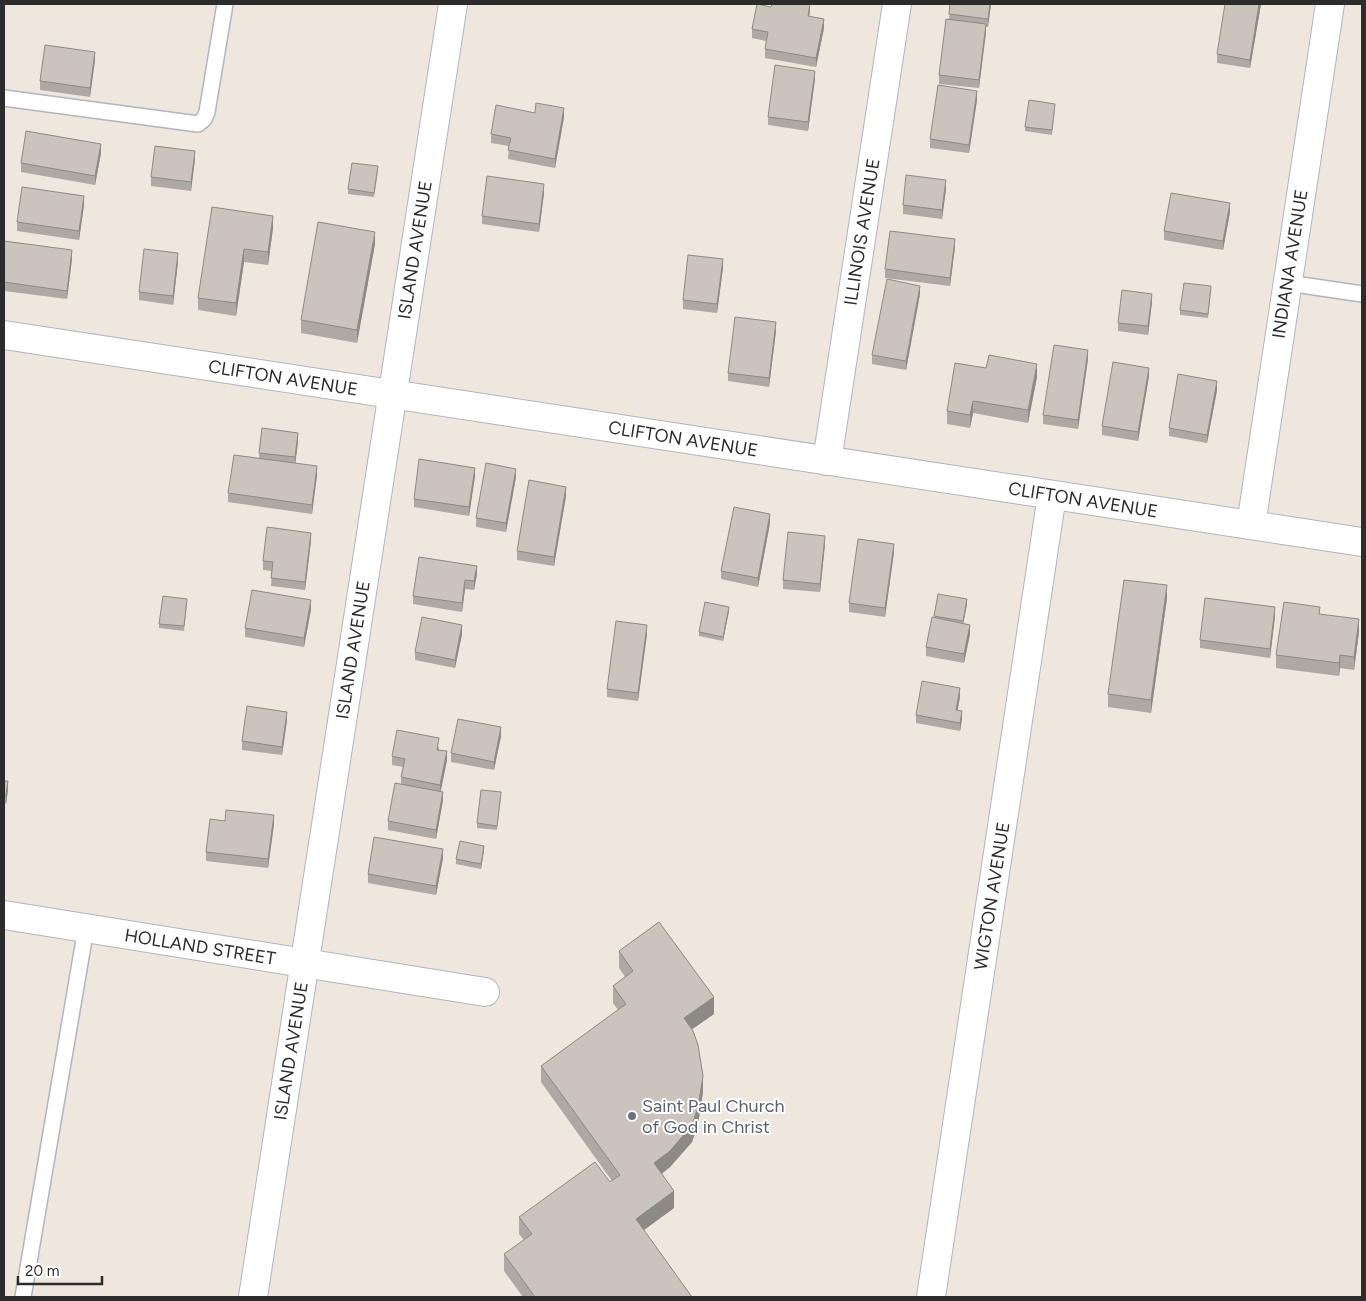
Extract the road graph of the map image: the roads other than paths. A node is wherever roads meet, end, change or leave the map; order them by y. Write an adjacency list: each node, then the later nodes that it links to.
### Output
1 (225, 4): 5 (lane)
2 (453, 4): 9 (street, ISLAND AVENUE)
3 (897, 4): 10 (street, ILLINOIS AVENUE)
4 (1330, 4): 6 (street, INDIANA AVENUE)
5 (4, 98)
6 (1288, 283): 7 (lane); 12 (street, INDIANA AVENUE)
7 (1362, 294)
8 (4, 335): 9 (street, CLIFTON AVENUE)
9 (393, 394): 10 (street, CLIFTON AVENUE); 16 (street, ISLAND AVENUE)
10 (827, 461): 11 (street, CLIFTON AVENUE)
11 (1052, 495): 12 (street, CLIFTON AVENUE); 20 (street, WIGTON AVENUE)
12 (1251, 525): 13 (street, CLIFTON AVENUE)
13 (1362, 542)
14 (4, 915): 15 (street, HOLLAND STREET)
15 (86, 928): 16 (street, HOLLAND STREET); 18 (lane)
16 (305, 964): 17 (street, HOLLAND STREET); 19 (street, ISLAND AVENUE)
17 (485, 992)
18 (23, 1297)
19 (254, 1297)
20 (931, 1297)

